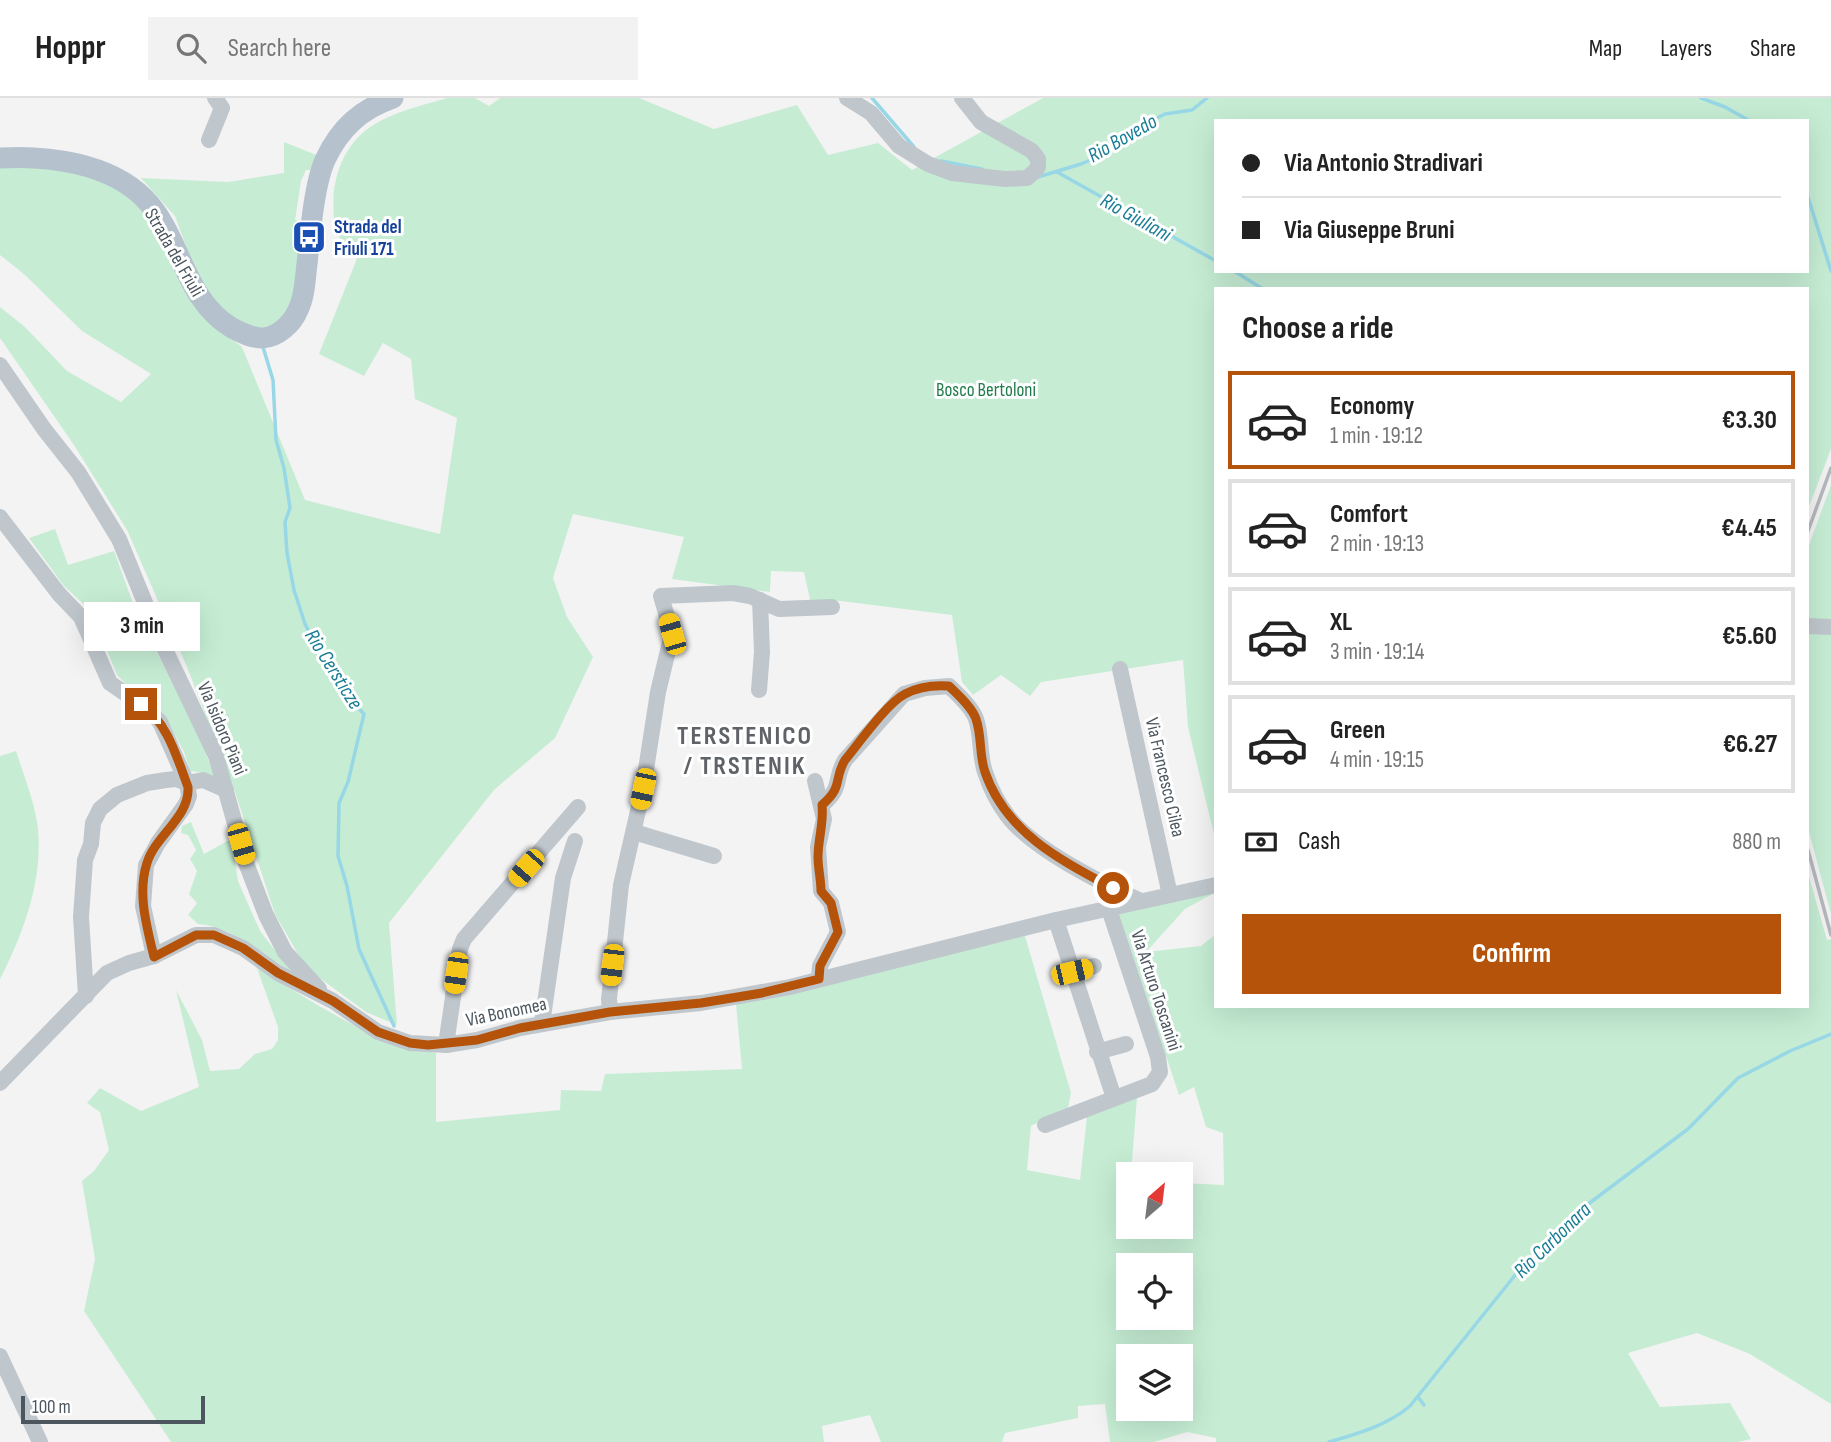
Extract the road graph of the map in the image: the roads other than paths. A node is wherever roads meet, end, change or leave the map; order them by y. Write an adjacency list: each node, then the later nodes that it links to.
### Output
1 (215, 98): 5 (street)
2 (393, 98): 6 (main road, Strada del Friuli)
3 (847, 98): 4 (street)
4 (962, 98)
5 (209, 140)
6 (0, 158)
7 (0, 365): 15 (street, Via Isidoro Piani)
8 (0, 517): 14 (street)
9 (760, 600): 10 (street); 12 (street); 18 (street)
10 (832, 607)
11 (1120, 669): 22 (street, Via Francesco Cilea)
12 (759, 690)
13 (815, 781): 16 (street)
14 (187, 783): 15 (street); 26 (street); 30 (street)
15 (226, 790): 31 (street, Via Isidoro Piani)
16 (822, 805): 23 (street); 29 (street)
17 (578, 807): 35 (street)
18 (634, 832): 20 (street); 32 (street)
19 (575, 841): 33 (street)
20 (714, 856)
21 (1214, 885): 22 (street, Via Bonomea)
22 (1170, 895): 23 (street, Via Bonomea)
23 (1141, 901): 24 (street, Via Bonomea)
24 (1109, 909): 25 (street, Via Bonomea); 38 (street, Via Arturo Toscanini)
25 (1056, 920): 28 (street); 29 (street, Via Bonomea)
26 (154, 957): 30 (street, Via Bonomea); 31 (street, Via Bonomea)
27 (1094, 966): 28 (street)
28 (1072, 972): 36 (street)
29 (819, 979): 32 (street, Via Bonomea)
30 (86, 996): 37 (street, Via Bonomea)
31 (333, 1001): 35 (street, Via Bonomea)
32 (610, 1012): 33 (street, Via Bonomea)
33 (541, 1024): 35 (street, Via Bonomea)
34 (1126, 1044): 36 (street)
35 (446, 1045)
36 (1097, 1052): 38 (street)
37 (0, 1083)
38 (1114, 1098): 39 (street, Via Arturo Toscanini)
39 (1045, 1125)
40 (0, 1356): 41 (street)
41 (40, 1442)

